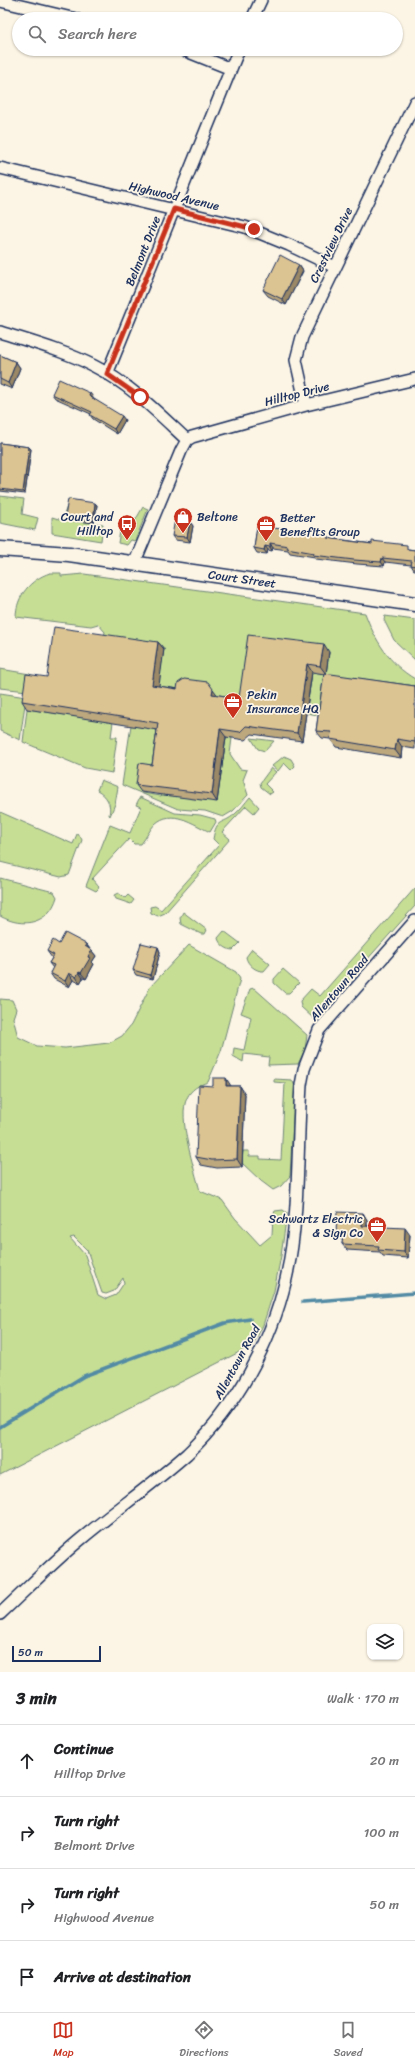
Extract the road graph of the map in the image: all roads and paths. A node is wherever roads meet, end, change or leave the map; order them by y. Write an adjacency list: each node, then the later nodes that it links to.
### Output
1 (261, 0): 4 (street)
2 (0, 1): 3 (street)
3 (46, 12)
4 (255, 12)
5 (198, 56): 7 (street)
6 (237, 56): 7 (street, Belmont Drive)
7 (231, 69): 10 (street, Belmont Drive)
8 (415, 102): 11 (street, Crestview Drive)
9 (0, 168): 10 (street, Highwood Avenue)
10 (174, 209): 11 (street, Highwood Avenue); 13 (street, Belmont Drive)
11 (335, 267): 15 (street, Crestview Drive)
12 (0, 332): 13 (street)
13 (107, 374): 16 (street)
14 (415, 379): 15 (street, Hilltop Drive)
15 (306, 405): 16 (street, Hilltop Drive)
16 (187, 440): 20 (street)
17 (0, 539): 19 (main road, Court Street)
18 (0, 549): 19 (main road, Court Street)
19 (69, 554): 20 (main road, Court Street)
20 (134, 564): 21 (main road, Court Street)
21 (415, 604)
22 (415, 921): 23 (street, Allentown Road)
23 (0, 1614)

